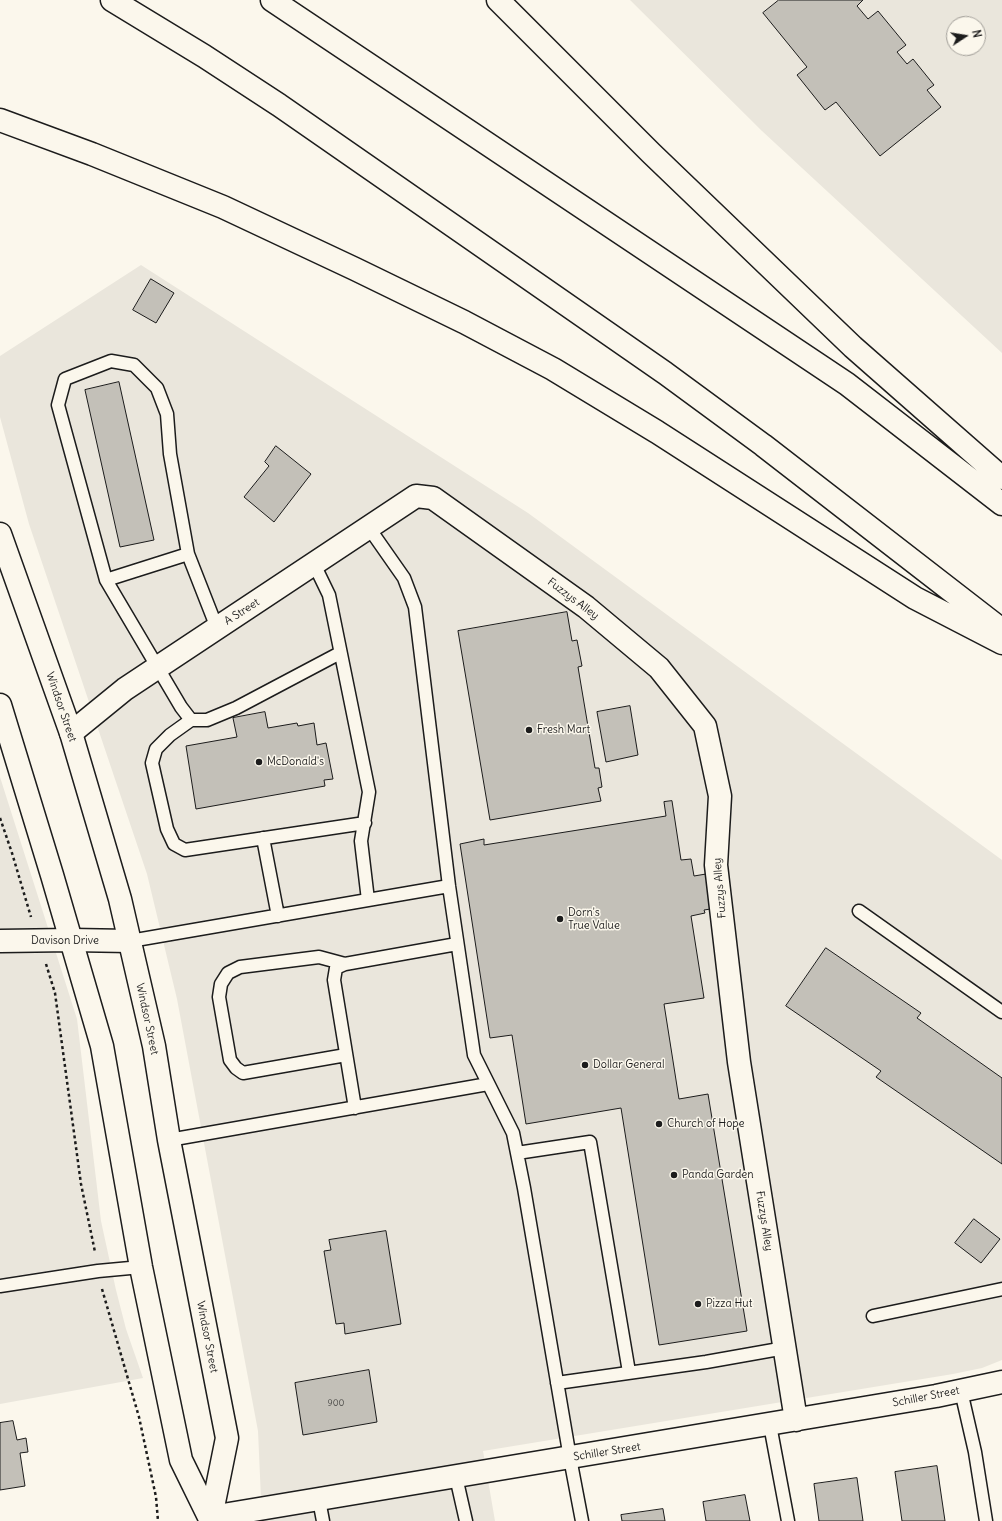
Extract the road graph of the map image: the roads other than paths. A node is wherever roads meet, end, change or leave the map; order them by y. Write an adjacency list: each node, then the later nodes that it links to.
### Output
1 (112, 0): 16 (main road)
2 (272, 0): 9 (main road)
3 (498, 0): 7 (main road)
4 (0, 120): 6 (main road)
5 (0, 133): 6 (main road)
6 (40, 135): 17 (main road)
7 (1002, 478)
8 (416, 496): 10 (main road, A Street); 44 (main road, Fuzzys Alley)
9 (1002, 504)
10 (369, 528): 13 (main road, A Street); 25 (lane)
11 (0, 534): 22 (main road, Windsor Street)
12 (188, 554): 14 (lane); 14 (lane); 15 (lane)
13 (314, 564): 15 (main road, A Street); 18 (lane)
14 (106, 580): 19 (lane)
15 (217, 628): 19 (main road, A Street)
16 (1002, 630)
17 (1002, 643)
18 (340, 653): 21 (lane); 23 (lane)
19 (157, 667): 21 (lane); 22 (main road, A Street)
20 (0, 705): 29 (main road)
21 (191, 720): 24 (lane)
22 (71, 733): 31 (main road, Windsor Street)
23 (365, 823): 24 (lane); 26 (lane)
24 (263, 838): 28 (lane)
25 (448, 886): 26 (lane); 32 (lane)
26 (368, 900): 28 (lane)
27 (859, 911): 34 (lane)
28 (278, 916): 31 (lane)
29 (71, 940): 30 (main road, Davison Drive); 31 (main road, Davison Drive); 40 (main road)
30 (0, 941)
31 (130, 941): 38 (main road, Windsor Street)
32 (457, 944): 33 (lane); 36 (lane)
33 (345, 964): 35 (lane); 35 (lane)
34 (1002, 1012)
35 (346, 1054): 37 (lane)
36 (488, 1084): 37 (lane); 39 (lane)
37 (355, 1108): 38 (lane)
38 (169, 1140): 54 (main road, Windsor Street)
39 (517, 1153): 45 (lane); 47 (lane)
40 (141, 1267): 41 (lane); 54 (main road)
41 (0, 1286)
42 (1002, 1289): 43 (lane)
43 (874, 1316)
44 (785, 1348): 45 (lane); 49 (main road, Fuzzys Alley)
45 (629, 1372): 47 (lane)
46 (1002, 1382): 48 (main road, Schiller Street)
47 (557, 1383): 51 (lane)
48 (961, 1391): 49 (main road, Schiller Street); 59 (lane)
49 (796, 1420): 50 (main road, Schiller Street)
50 (770, 1424): 51 (main road, Schiller Street); 58 (lane)
51 (570, 1458): 52 (main road, Schiller Street); 57 (lane)
52 (456, 1477): 53 (main road, Schiller Street); 56 (lane)
53 (319, 1500): 54 (main road, Schiller Street); 55 (lane)
54 (211, 1519)
55 (323, 1521)
56 (466, 1521)
57 (582, 1521)
58 (788, 1521)
59 (986, 1521)

